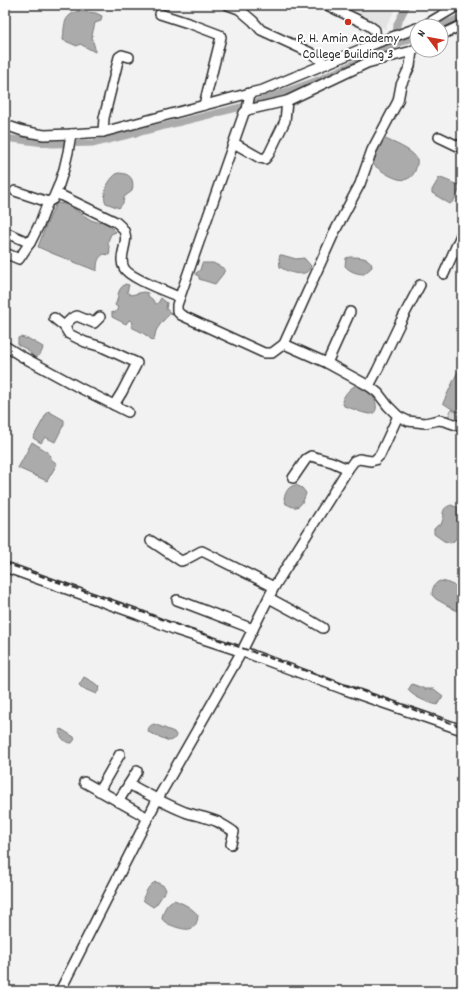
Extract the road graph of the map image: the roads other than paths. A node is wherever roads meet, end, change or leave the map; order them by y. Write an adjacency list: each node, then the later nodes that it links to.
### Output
1 (228, 5): 13 (street)
2 (327, 5): 9 (street)
3 (459, 5): 5 (street)
4 (160, 14): 16 (street)
5 (437, 18)
6 (462, 25): 8 (street)
7 (409, 31): 9 (street)
8 (449, 31)
9 (376, 43): 13 (street)
10 (409, 52): 15 (street)
11 (129, 57): 19 (street)
12 (412, 58): 38 (street)
13 (326, 64): 14 (street)
14 (250, 94): 16 (street); 17 (street)
15 (288, 101): 17 (street); 22 (street)
16 (204, 105): 19 (street)
17 (247, 108): 22 (street)
18 (5, 125): 20 (street)
19 (103, 132): 20 (street)
20 (71, 134): 25 (street)
21 (439, 137): 23 (street)
22 (234, 143): 33 (street)
23 (462, 148)
24 (15, 191): 26 (street)
25 (56, 193): 26 (street); 33 (street)
26 (48, 202): 29 (street)
27 (5, 232): 29 (street)
28 (462, 233): 31 (street)
29 (30, 243): 30 (street)
30 (5, 253)
31 (444, 274)
32 (420, 285): 41 (street)
33 (179, 297): 38 (street)
34 (350, 312): 40 (street)
35 (100, 317): 37 (street)
36 (54, 318): 37 (street)
37 (64, 326): 42 (street)
38 (284, 344): 40 (street)
39 (5, 346): 42 (street)
40 (327, 362): 41 (street)
41 (369, 386): 44 (street)
42 (114, 405): 43 (street)
43 (128, 412)
44 (398, 416): 45 (street); 46 (street)
45 (462, 427)
46 (348, 469): 47 (street); 50 (street)
47 (293, 478)
48 (151, 541): 50 (street)
49 (5, 567): 55 (street)
50 (274, 587): 51 (street)
51 (269, 598): 53 (street); 54 (street)
52 (177, 600): 54 (street)
53 (323, 628)
54 (253, 629): 55 (street)
55 (242, 651): 56 (street); 62 (street)
56 (462, 730)
57 (120, 754): 61 (street)
58 (136, 771): 60 (street)
59 (84, 782): 61 (street)
60 (129, 784): 62 (street); 63 (street)
61 (99, 790): 63 (street)
62 (158, 800): 64 (street); 65 (street)
63 (118, 802): 64 (street)
64 (148, 818): 66 (street)
65 (231, 844)
66 (60, 991)

